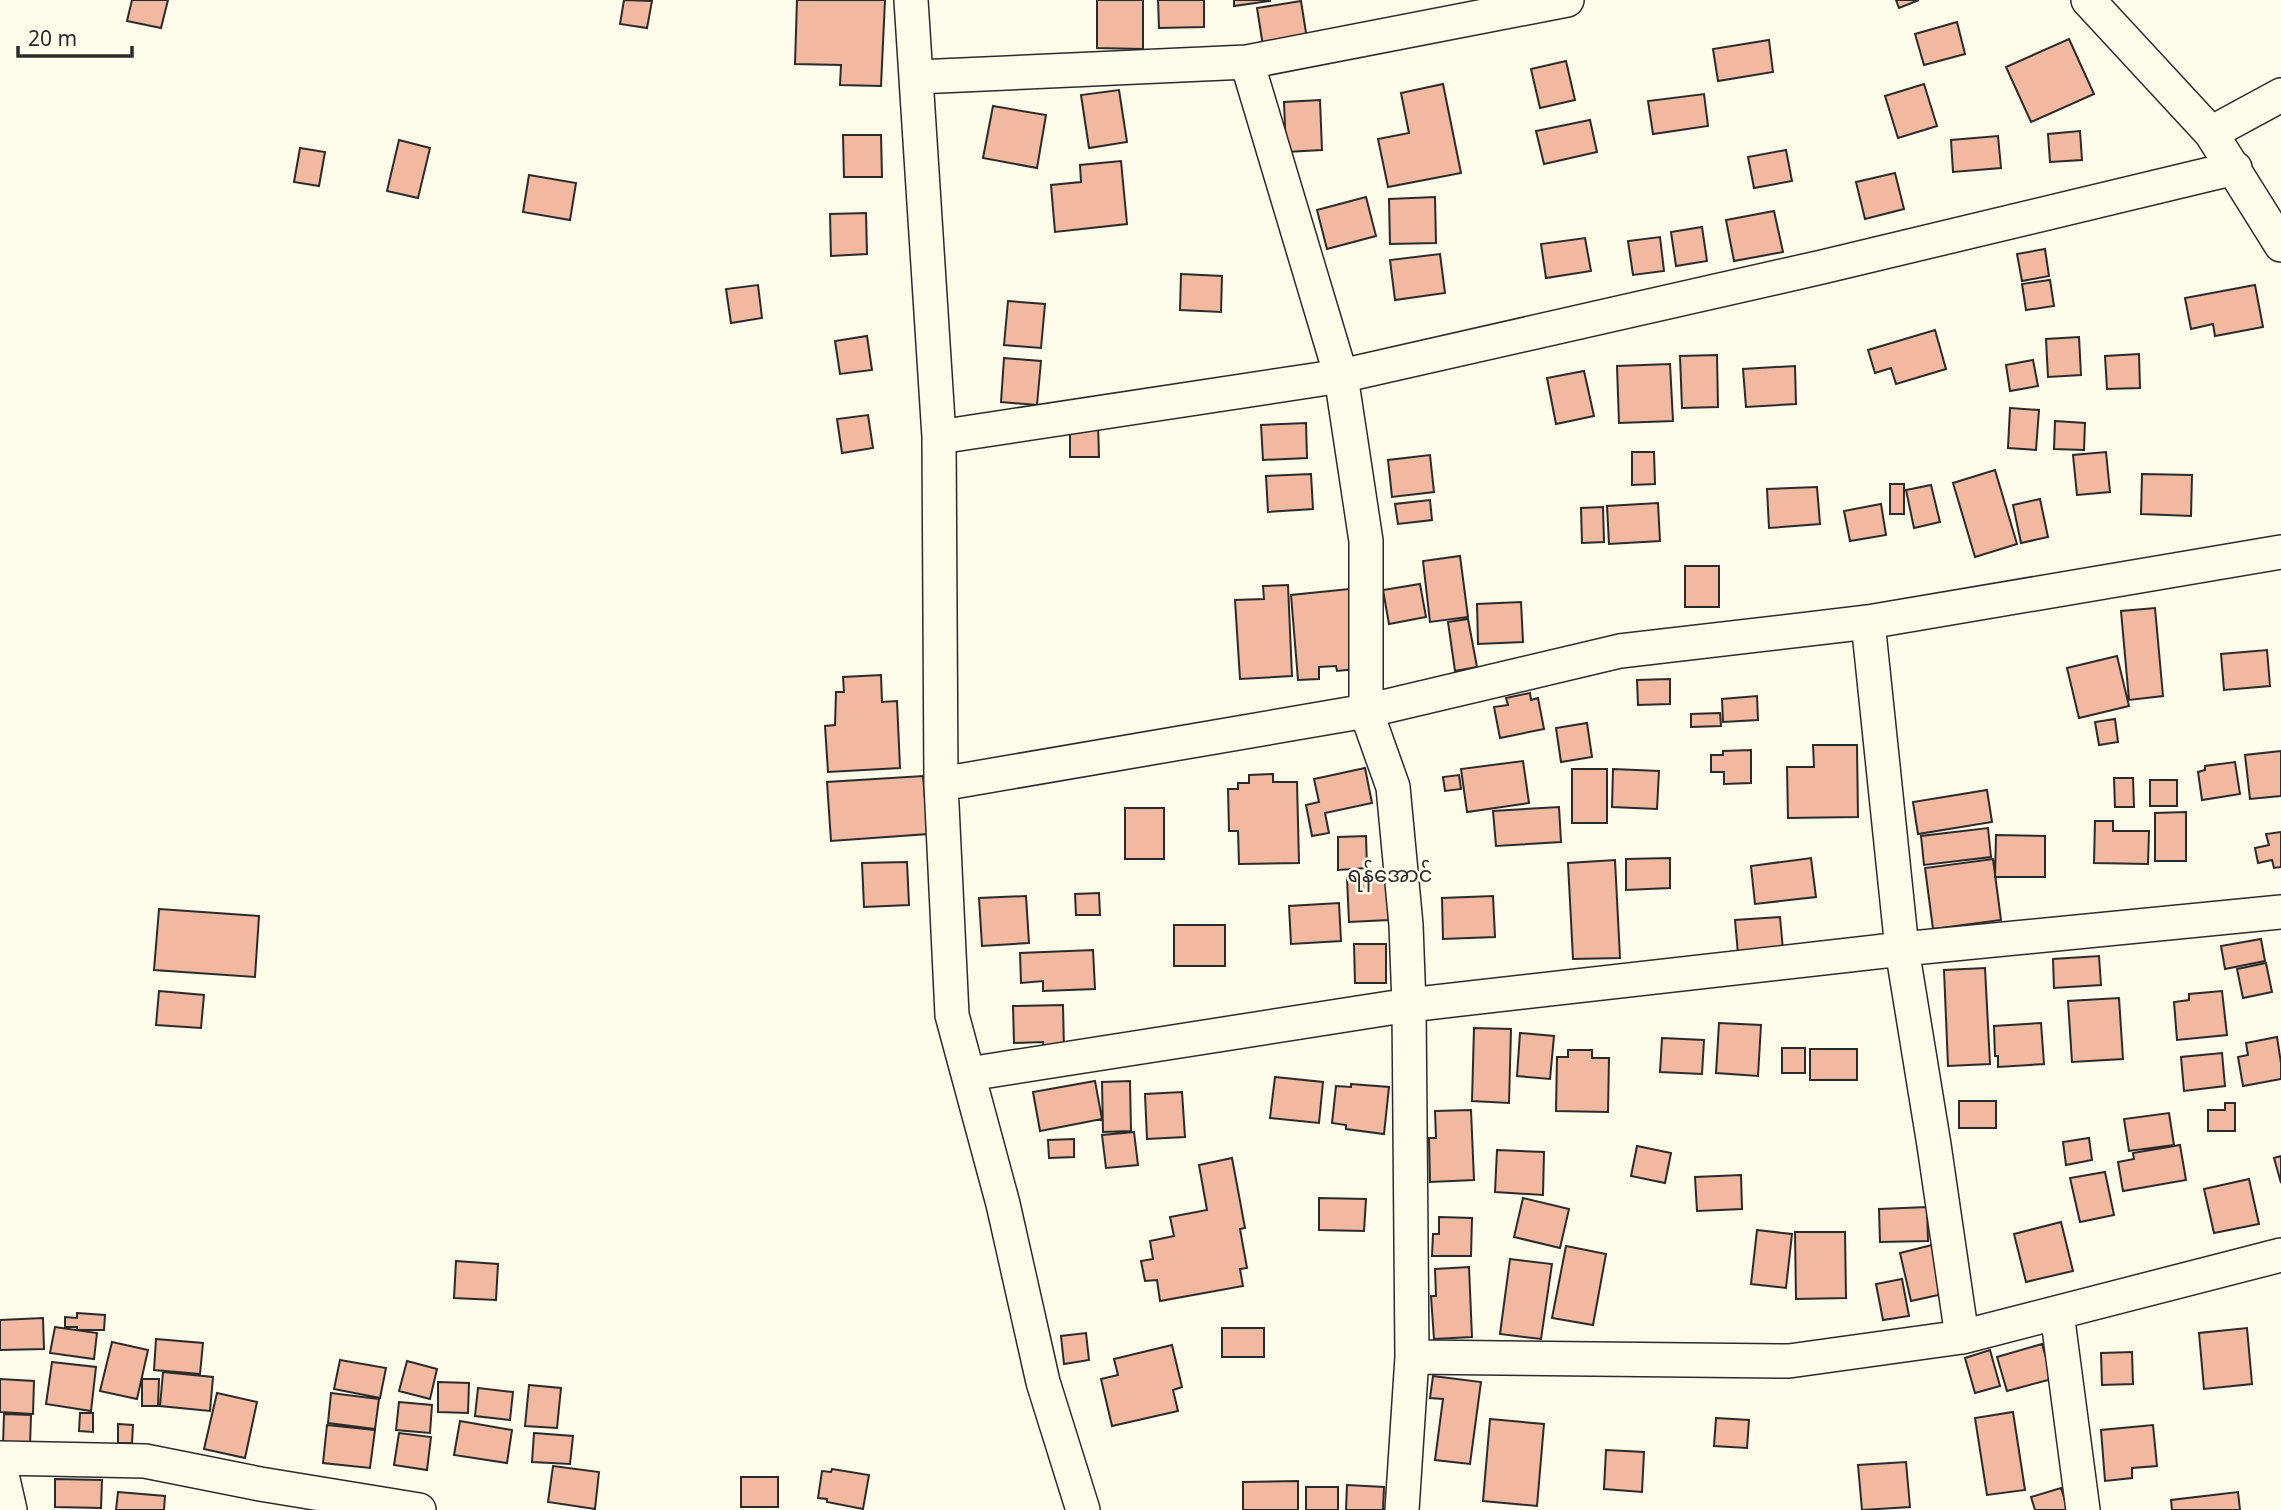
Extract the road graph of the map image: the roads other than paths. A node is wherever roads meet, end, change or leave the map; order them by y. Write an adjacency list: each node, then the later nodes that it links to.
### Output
1 (911, 0): 5 (street)
2 (1567, 0): 4 (street)
3 (2088, 0): 7 (street)
4 (1247, 62): 5 (street); 10 (street)
5 (917, 78): 11 (street)
6 (2281, 95): 7 (street)
7 (2211, 133): 8 (street)
8 (2235, 169): 9 (street); 10 (street)
9 (2281, 245)
10 (1341, 376): 11 (street); 14 (street)
11 (939, 437): 15 (street)
12 (2281, 552): 13 (street)
13 (1868, 622): 14 (street); 17 (street)
14 (1366, 711): 15 (street); 18 (street)
15 (941, 784): 19 (street)
16 (2281, 912): 17 (street)
17 (1902, 949): 18 (street); 22 (street)
18 (1409, 1004): 19 (street); 23 (street)
19 (969, 1074): 30 (street)
20 (2281, 1255): 21 (street)
21 (2057, 1313): 22 (street); 32 (street)
22 (1962, 1337): 23 (street)
23 (1412, 1357): 31 (street)
24 (0, 1458): 26 (street)
25 (0, 1466): 27 (street)
26 (260, 1484): 28 (street); 29 (street)
27 (10, 1510)
28 (280, 1510)
29 (419, 1510)
30 (1083, 1510)
31 (1402, 1510)
32 (2083, 1510)

